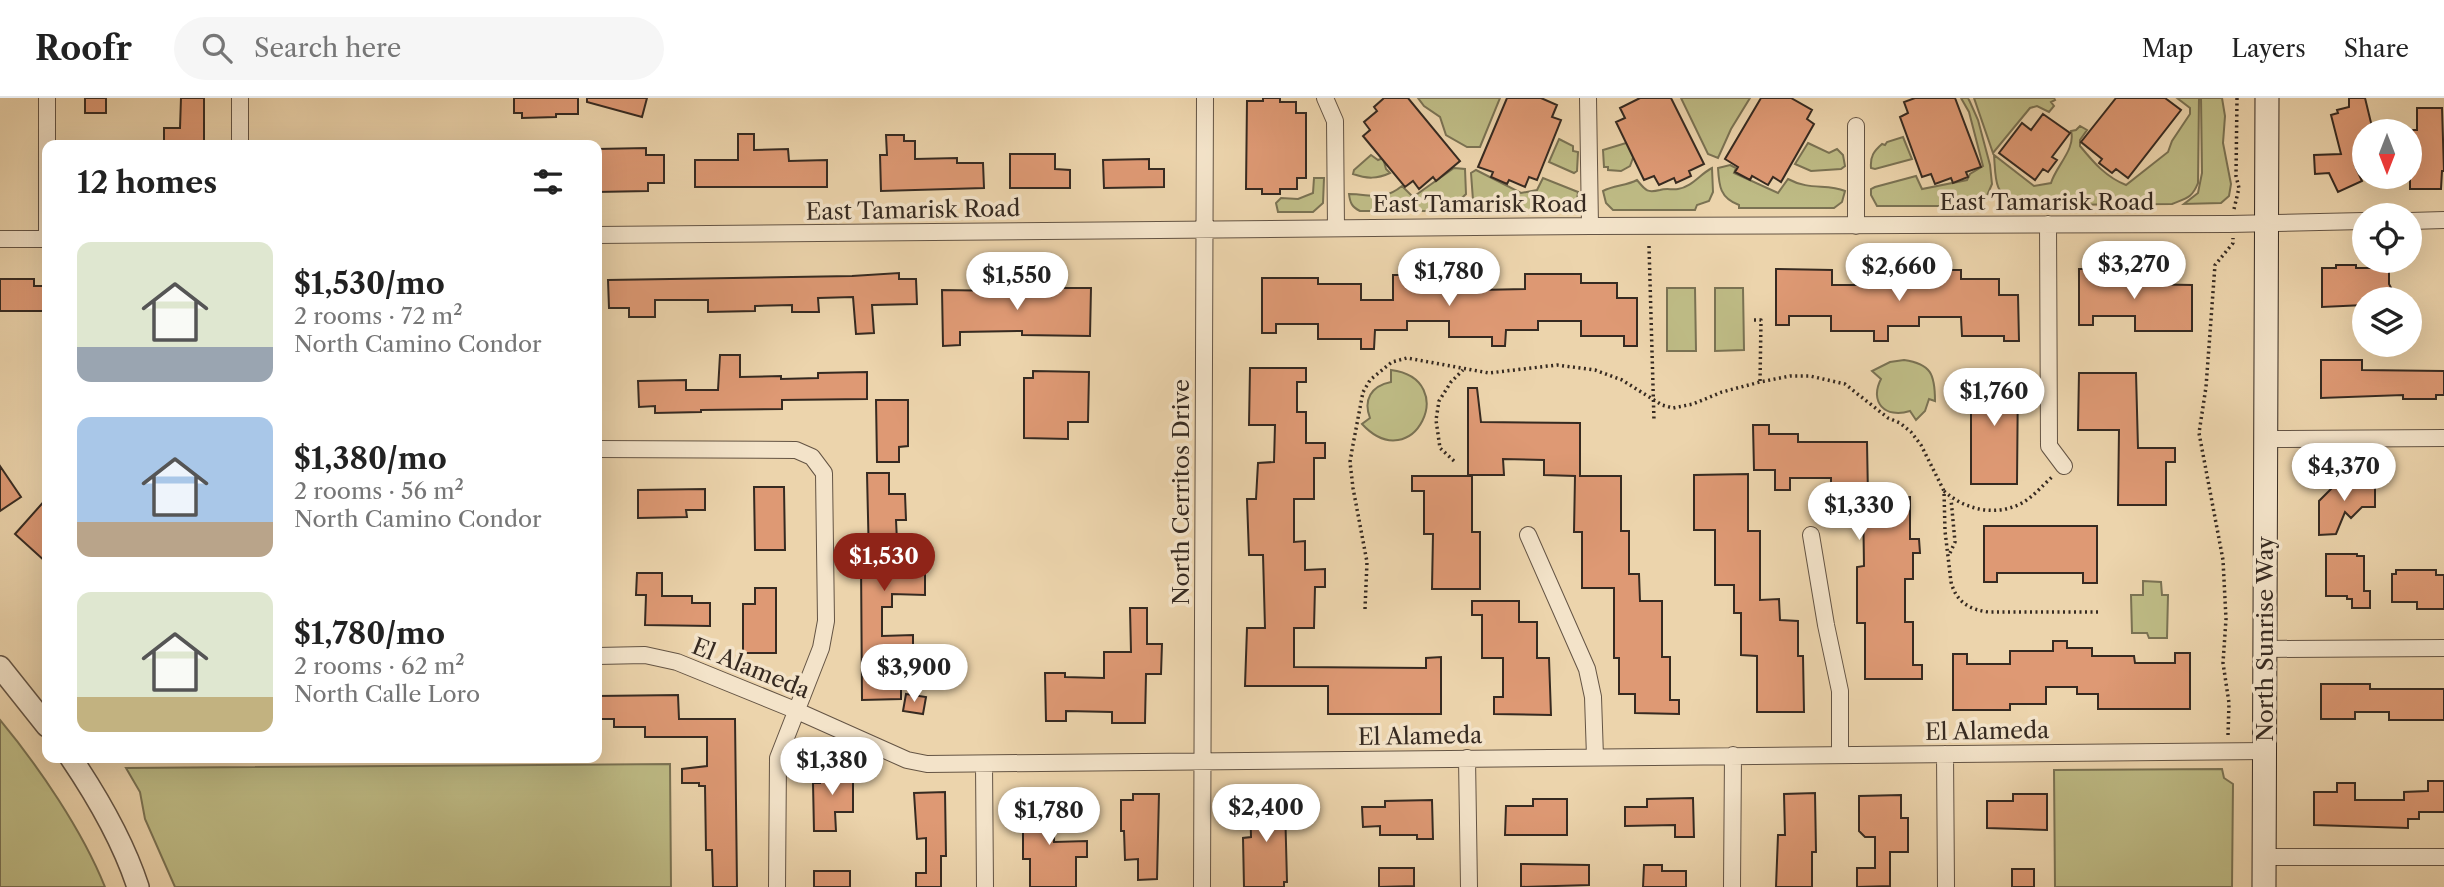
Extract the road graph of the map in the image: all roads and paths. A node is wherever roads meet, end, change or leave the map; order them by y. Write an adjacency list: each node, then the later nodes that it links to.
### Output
1 (47, 98): 9 (street)
2 (240, 98): 10 (street)
3 (1205, 98): 20 (street, North Cerritos Drive)
4 (1325, 98): 19 (street)
5 (1588, 98): 17 (street)
6 (2236, 98): 16 (path)
7 (2267, 98): 14 (main road, North Sunrise Way)
8 (1856, 126): 18 (street)
9 (47, 140)
10 (240, 140)
11 (2444, 220): 13 (street)
12 (2352, 221): 14 (street, East Tamarisk Road)
13 (2422, 221)
14 (2266, 222): 16 (street, East Tamarisk Road); 31 (main road, North Sunrise Way)
15 (2048, 224): 16 (street, East Tamarisk Road); 18 (street, East Tamarisk Road); 34 (street)
16 (2233, 224): 48 (path)
17 (1590, 226): 18 (street, East Tamarisk Road); 19 (street, East Tamarisk Road)
18 (1856, 226)
19 (1336, 228): 20 (street, East Tamarisk Road)
20 (1205, 230): 21 (street, East Tamarisk Road); 55 (street, North Cerritos Drive)
21 (602, 235)
22 (0, 239): 23 (street)
23 (42, 239)
24 (1649, 246): 28 (path)
25 (1754, 320): 27 (path)
26 (1463, 370): 28 (path); 33 (path); 40 (path)
27 (1760, 382): 28 (path); 35 (path)
28 (1653, 399): 29 (path)
29 (1654, 421)
30 (2444, 438): 31 (street)
31 (2266, 439): 43 (main road, North Sunrise Way)
32 (602, 449): 46 (street)
33 (1454, 461)
34 (2064, 466): 36 (path)
35 (1944, 491): 36 (path); 39 (path)
36 (1951, 498): 39 (path)
37 (1528, 535): 53 (street)
38 (1811, 535): 52 (street)
39 (1949, 555): 41 (path)
40 (1364, 609)
41 (2100, 612)
42 (2444, 648): 43 (street)
43 (2265, 649): 49 (main road, North Sunrise Way)
44 (602, 656): 46 (street, El Alameda)
45 (0, 667): 47 (street)
46 (795, 710): 57 (street, El Alameda); 61 (street)
47 (42, 720)
48 (2228, 751): 49 (street, El Alameda); 50 (street, El Alameda)
49 (2265, 751): 58 (main road, North Sunrise Way)
50 (1945, 754): 52 (street, El Alameda); 66 (street)
51 (1734, 755): 52 (street, El Alameda); 53 (street, El Alameda); 65 (street)
52 (1840, 755)
53 (1595, 757): 54 (street, El Alameda)
54 (1467, 758): 55 (street, El Alameda); 64 (street)
55 (1202, 760): 57 (street, El Alameda); 63 (street, North Cerritos Drive)
56 (74, 763): 60 (street)
57 (984, 764): 62 (street)
58 (2264, 857): 59 (street); 67 (main road, North Sunrise Way)
59 (2444, 857)
60 (138, 887)
61 (777, 887)
62 (985, 887)
63 (1202, 887)
64 (1469, 887)
65 (1732, 887)
66 (1946, 887)
67 (2264, 887)

